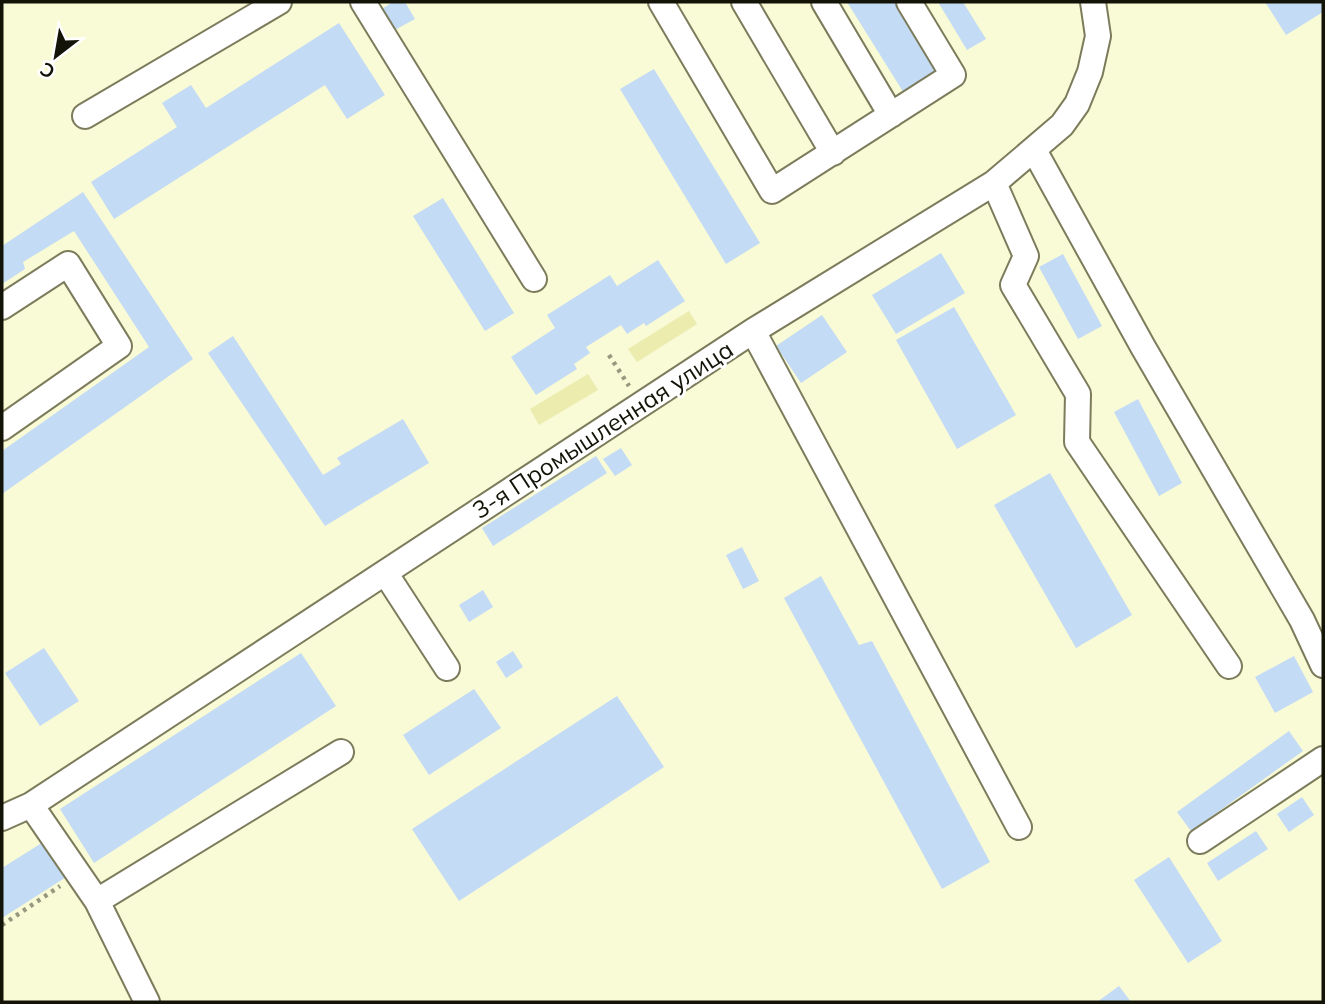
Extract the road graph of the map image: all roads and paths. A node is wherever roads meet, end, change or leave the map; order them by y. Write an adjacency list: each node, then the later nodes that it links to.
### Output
1 (279, 2): 9 (street)
2 (363, 2): 13 (street)
3 (662, 2): 11 (street)
4 (744, 2): 11 (street)
5 (824, 2): 8 (street)
6 (909, 2): 8 (street)
7 (1093, 2): 10 (street, 3-я Промышленная улица)
8 (891, 115): 11 (street)
9 (85, 116)
10 (1034, 150): 12 (street, 3-я Промышленная улица); 18 (street)
11 (833, 153)
12 (994, 183): 15 (street, 3-я Промышленная улица); 19 (street)
13 (534, 279)
14 (2, 307): 16 (street)
15 (753, 331): 17 (street, 3-я Промышленная улица); 25 (street)
16 (2, 428)
17 (386, 574): 20 (street); 23 (street, 3-я Промышленная улица)
18 (1323, 665)
19 (1229, 666)
20 (447, 668)
21 (341, 752): 28 (street)
22 (1323, 759): 26 (street)
23 (31, 806): 24 (street, 3-я Промышленная улица); 27 (street)
24 (2, 818)
25 (1019, 827)
26 (1200, 841)
27 (78, 874): 28 (street); 29 (path)
28 (97, 901): 30 (street)
29 (2, 925)
30 (147, 1002)

